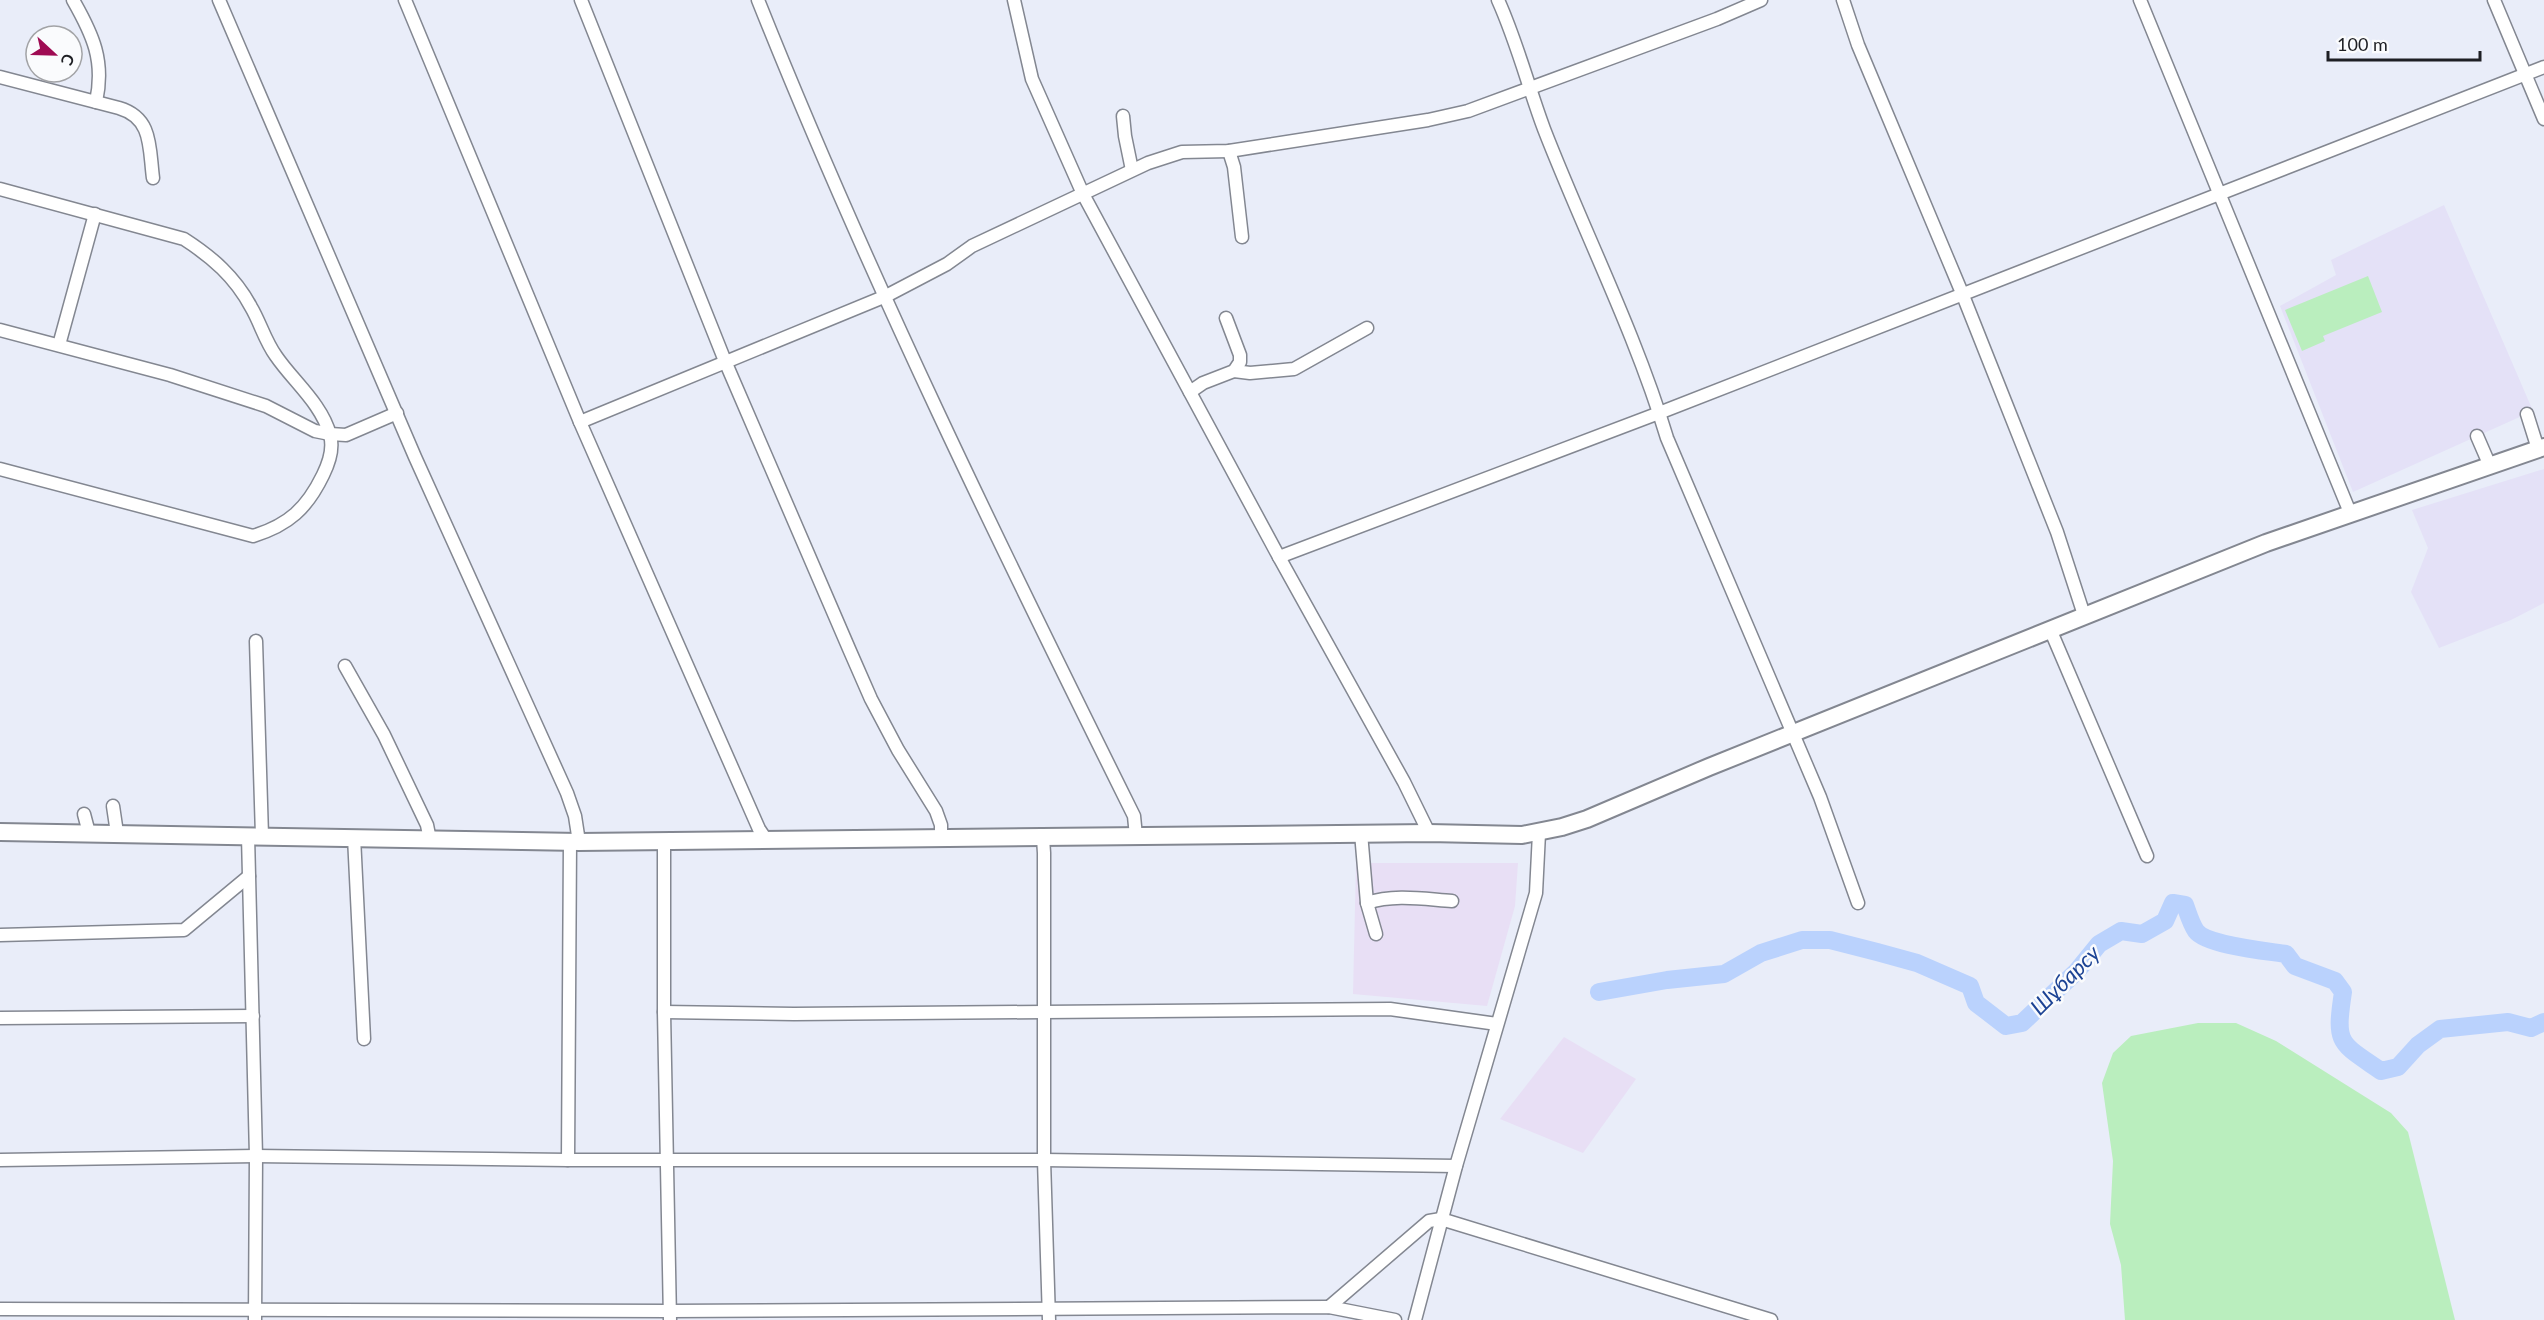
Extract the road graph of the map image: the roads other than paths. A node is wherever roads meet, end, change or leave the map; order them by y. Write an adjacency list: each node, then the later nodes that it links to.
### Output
1 (73, 0): 16 (street)
2 (219, 0): 36 (street)
3 (405, 0): 39 (street)
4 (581, 0): 33 (street)
5 (758, 0): 28 (street)
6 (1014, 0): 23 (street)
7 (1498, 0): 15 (street)
8 (1761, 0): 15 (street)
9 (1843, 0): 27 (street)
10 (2140, 0): 24 (street)
11 (2494, 0): 13 (street)
12 (2544, 67): 13 (street)
13 (2527, 74): 18 (street); 24 (street)
14 (0, 77): 16 (street)
15 (1531, 88): 19 (street); 37 (street)
16 (96, 102): 21 (street)
17 (1124, 116): 20 (street)
18 (2544, 119)
19 (1229, 151): 20 (street); 26 (street)
20 (1132, 170): 23 (street)
21 (153, 178)
22 (0, 189): 25 (street)
23 (1083, 194): 28 (street); 35 (street)
24 (2219, 195): 27 (street); 45 (street)
25 (95, 214): 32 (street); 40 (street)
26 (1242, 237)
27 (1962, 293): 37 (street); 47 (street)
28 (886, 296): 33 (street); 61 (street)
29 (1226, 318): 34 (street)
30 (1367, 328): 34 (street)
31 (0, 330): 32 (street)
32 (59, 345): 40 (street)
33 (725, 361): 39 (street); 64 (street)
34 (1234, 371): 35 (street)
35 (1190, 392): 46 (street)
36 (397, 413): 40 (street); 68 (street)
37 (1659, 413): 46 (street); 51 (street)
38 (2527, 414): 42 (street)
39 (580, 422): 67 (street)
40 (330, 434): 44 (street)
41 (2477, 436): 43 (street)
42 (2541, 448): 43 (street)
43 (2490, 466): 45 (street)
44 (0, 469)
45 (2351, 515): 47 (street)
46 (1279, 557): 58 (street)
47 (2084, 615): 48 (street)
48 (2050, 629): 51 (street); 69 (street)
49 (255, 641): 60 (street)
50 (345, 666): 65 (street)
51 (1791, 735): 59 (street); 73 (street)
52 (113, 806): 56 (street)
53 (84, 814): 55 (street)
54 (0, 832): 55 (street)
55 (89, 833): 56 (street)
56 (117, 833): 60 (street)
57 (1361, 833): 58 (street); 61 (street); 72 (street)
58 (1429, 833): 59 (street)
59 (1539, 833): 80 (street)
60 (255, 836): 62 (street); 70 (street)
61 (1136, 836): 63 (street)
62 (354, 837): 65 (street); 81 (street)
63 (1042, 838): 64 (street); 77 (street)
64 (941, 839): 67 (street)
65 (430, 840): 68 (street)
66 (664, 841): 67 (street); 68 (street); 76 (street)
67 (767, 841)
68 (575, 842): 85 (street)
69 (2148, 856)
70 (249, 876): 75 (street); 78 (street)
71 (1452, 901): 72 (street)
72 (1367, 903): 74 (street)
73 (1858, 903)
74 (1376, 934)
75 (0, 935)
76 (664, 1012): 77 (street); 83 (street)
77 (1044, 1012): 80 (street); 86 (street)
78 (253, 1017): 79 (street); 82 (street)
79 (0, 1018)
80 (1497, 1024): 87 (street)
81 (364, 1039)
82 (256, 1156): 84 (street); 85 (street); 91 (street)
83 (666, 1158): 85 (street); 86 (street); 92 (street)
84 (0, 1160)
85 (568, 1160)
86 (1044, 1160): 87 (street); 93 (street)
87 (1456, 1166): 88 (street)
88 (1441, 1219): 89 (street); 95 (street); 96 (street)
89 (1329, 1307): 93 (street); 94 (street)
90 (0, 1309): 91 (street)
91 (255, 1314): 92 (street)
92 (670, 1315): 93 (street)
93 (1049, 1315)
94 (1395, 1320)
95 (1415, 1320)
96 (1771, 1320)

